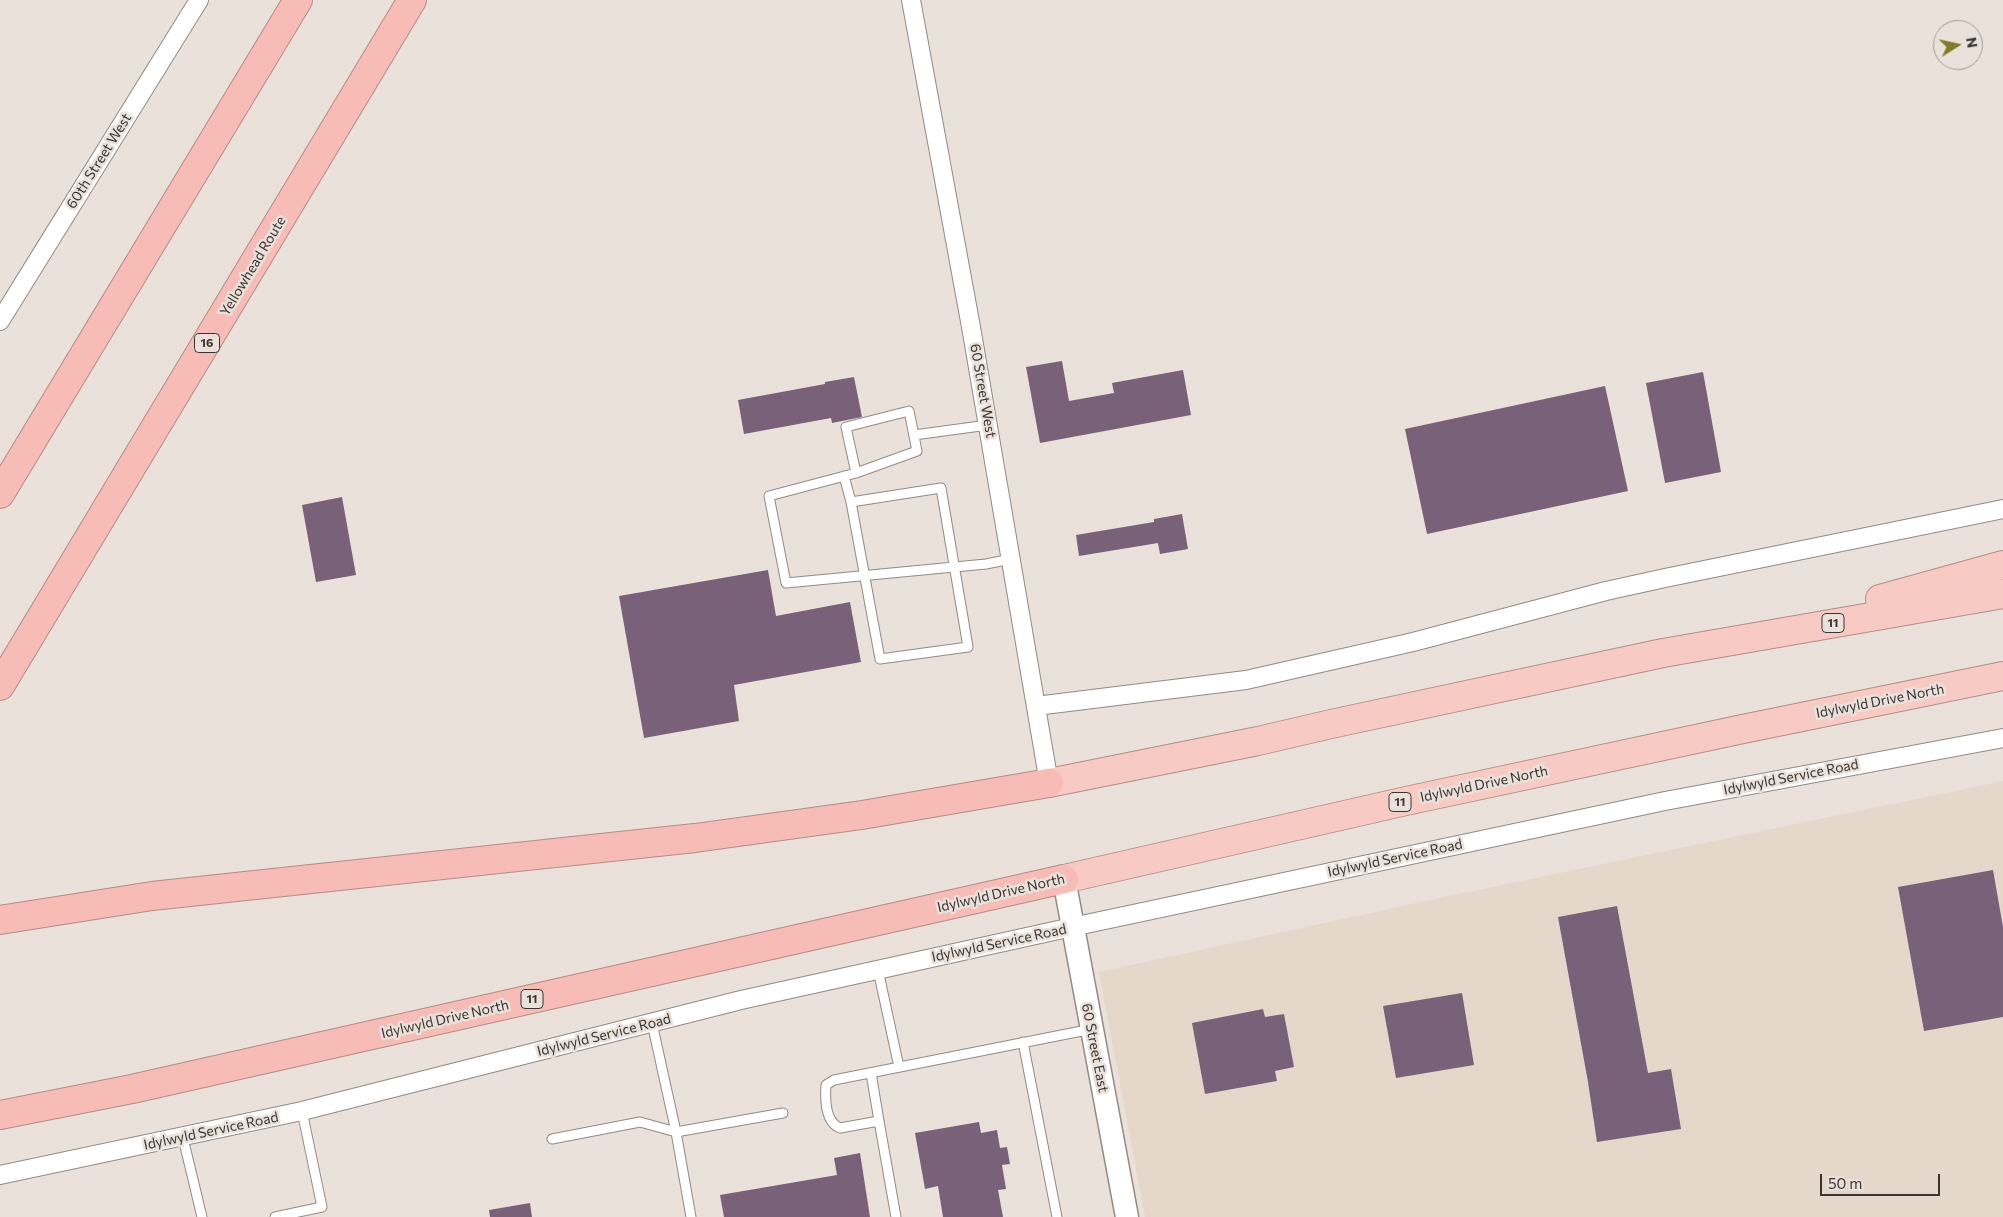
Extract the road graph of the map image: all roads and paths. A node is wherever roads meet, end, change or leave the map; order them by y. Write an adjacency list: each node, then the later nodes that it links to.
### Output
1 (199, 0): 5 (street, 60th Street West)
2 (298, 0): 10 (highway)
3 (412, 0): 20 (highway, Yellowhead Route / 16)
4 (911, 0): 6 (street, 60 Street West)
5 (0, 321)
6 (988, 425): 7 (lane); 13 (street, 60 Street West)
7 (914, 435): 8 (lane); 8 (lane)
8 (856, 473): 9 (lane)
9 (844, 476): 11 (lane); 16 (lane)
10 (0, 494)
11 (851, 502): 15 (lane); 16 (lane)
12 (2003, 510): 21 (street)
13 (1012, 559): 15 (lane); 21 (street, 60 Street West)
14 (2003, 564): 18 (highway)
15 (954, 567): 16 (lane); 16 (lane)
16 (865, 576)
17 (2003, 594): 18 (highway, 11)
18 (1663, 653): 23 (highway, 11)
19 (2003, 676): 24 (highway, Idylwyld Drive North / 11)
20 (0, 686)
21 (1036, 706): 23 (street, 60 Street West)
22 (2003, 738): 26 (street, Idylwyld Service Road)
23 (1050, 783): 25 (highway, 11)
24 (1064, 879): 26 (street, 60 Street East); 35 (highway, Idylwyld Drive North / 11)
25 (0, 920)
26 (1072, 927): 27 (street, Idylwyld Service Road); 29 (street, 60 Street East)
27 (878, 970): 28 (street, Idylwyld Service Road); 31 (lane)
28 (652, 1023): 33 (street, Idylwyld Service Road); 37 (lane)
29 (1092, 1029): 30 (lane); 48 (street, 60 Street East)
30 (1023, 1042): 31 (lane); 47 (lane)
31 (899, 1067): 32 (lane)
32 (871, 1073): 36 (lane); 36 (lane)
33 (302, 1111): 38 (street, Idylwyld Service Road); 41 (lane)
34 (783, 1113): 37 (lane)
35 (0, 1115)
36 (879, 1121): 46 (lane)
37 (676, 1132): 39 (lane); 45 (lane)
38 (183, 1138): 40 (street, Idylwyld Service Road); 42 (lane)
39 (552, 1139)
40 (0, 1174)
41 (322, 1207): 43 (lane); 44 (lane)
42 (202, 1217)
43 (275, 1217)
44 (324, 1217)
45 (691, 1217)
46 (896, 1217)
47 (1057, 1217)
48 (1127, 1217)

